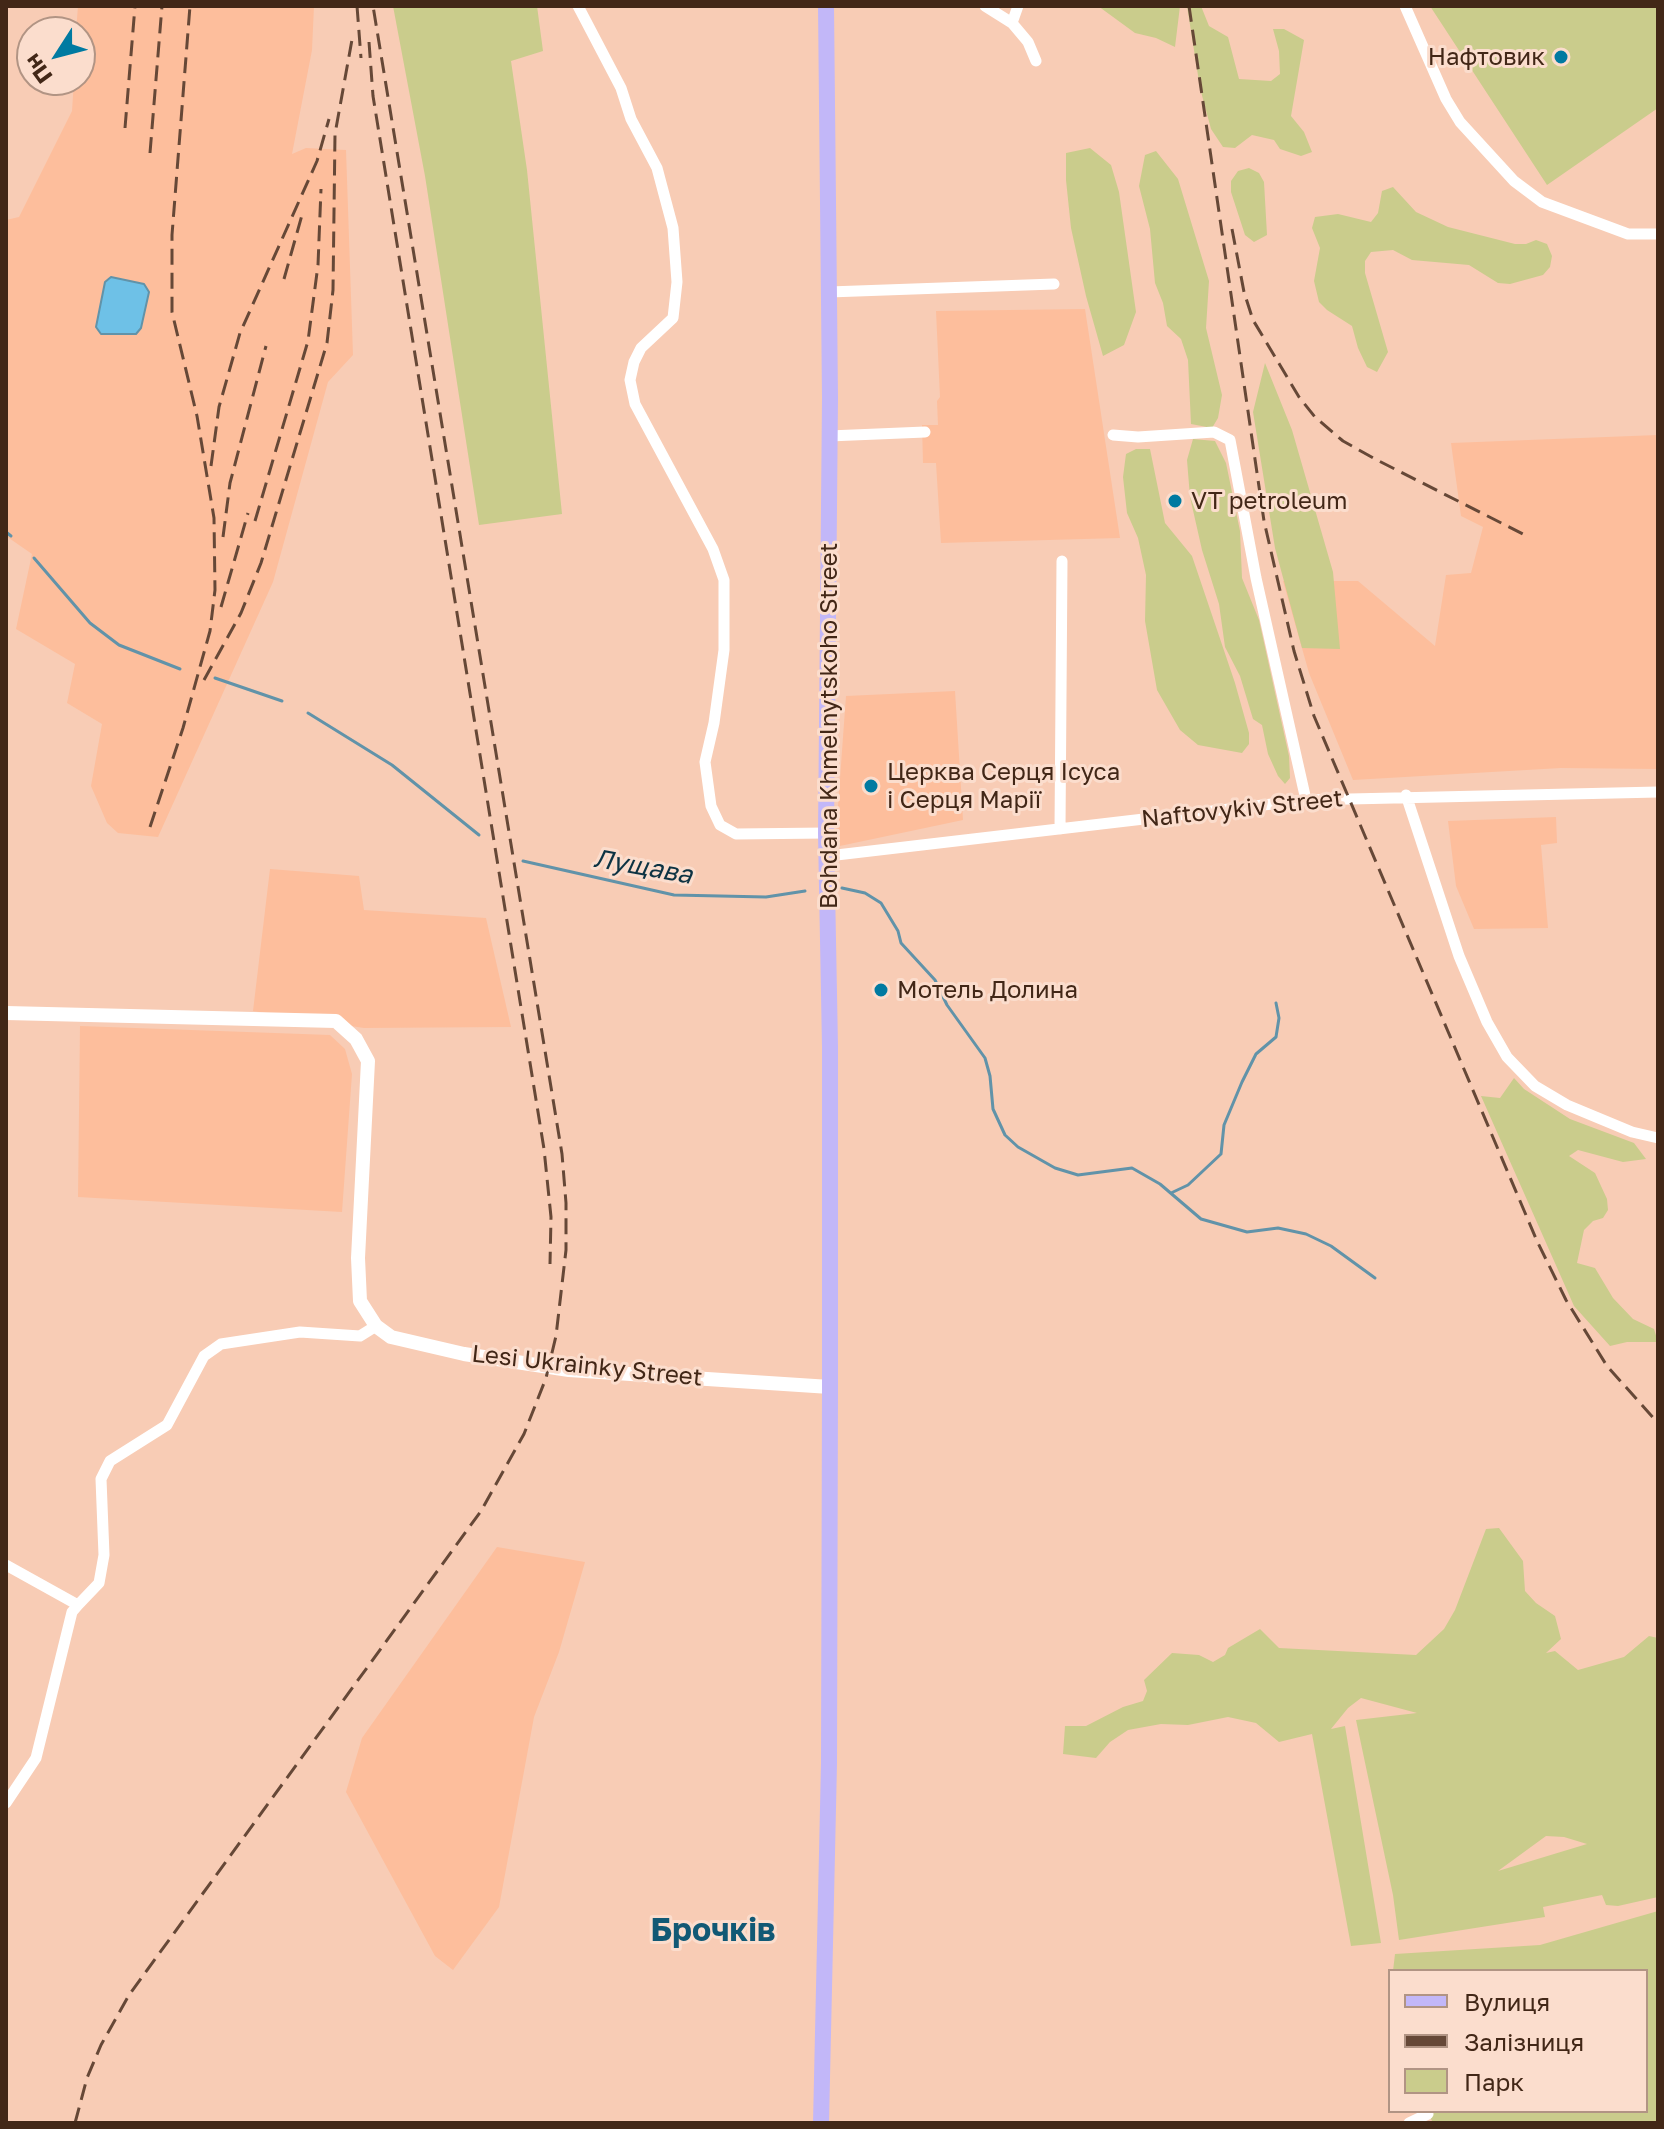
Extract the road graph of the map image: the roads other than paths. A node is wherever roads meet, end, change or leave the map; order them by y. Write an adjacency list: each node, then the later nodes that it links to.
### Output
1 (578, 6): 19 (street)
2 (826, 6): 10 (main road, Bohdana Khmelnytskoho Street)
3 (985, 6): 6 (street)
4 (1018, 6): 6 (street)
5 (1405, 6): 8 (street)
6 (1012, 23): 7 (street)
7 (1036, 61)
8 (1658, 234)
9 (1054, 284): 10 (street)
10 (829, 292): 13 (main road, Bohdana Khmelnytskoho Street)
11 (925, 432): 13 (street)
12 (1113, 435): 17 (street)
13 (829, 436): 19 (main road, Bohdana Khmelnytskoho Street)
14 (1062, 561): 18 (street)
15 (1658, 792): 16 (street, Naftovykiv Street)
16 (1406, 795): 17 (street, Naftovykiv Street); 22 (street)
17 (1306, 800): 18 (street, Naftovykiv Street)
18 (1060, 829): 20 (street, Naftovykiv Street)
19 (826, 833): 20 (main road, Bohdana Khmelnytskoho Street)
20 (828, 856): 24 (main road, Bohdana Khmelnytskoho Street)
21 (6, 1013): 23 (street)
22 (1658, 1138)
23 (376, 1326): 24 (street, Lesi Ukrainky Street); 26 (street)
24 (830, 1387): 29 (main road, Bohdana Khmelnytskoho Street)
25 (6, 1565): 26 (street)
26 (78, 1605): 27 (street)
27 (6, 1803)
28 (1428, 2114): 30 (street)
29 (821, 2123)
30 (1409, 2123)

